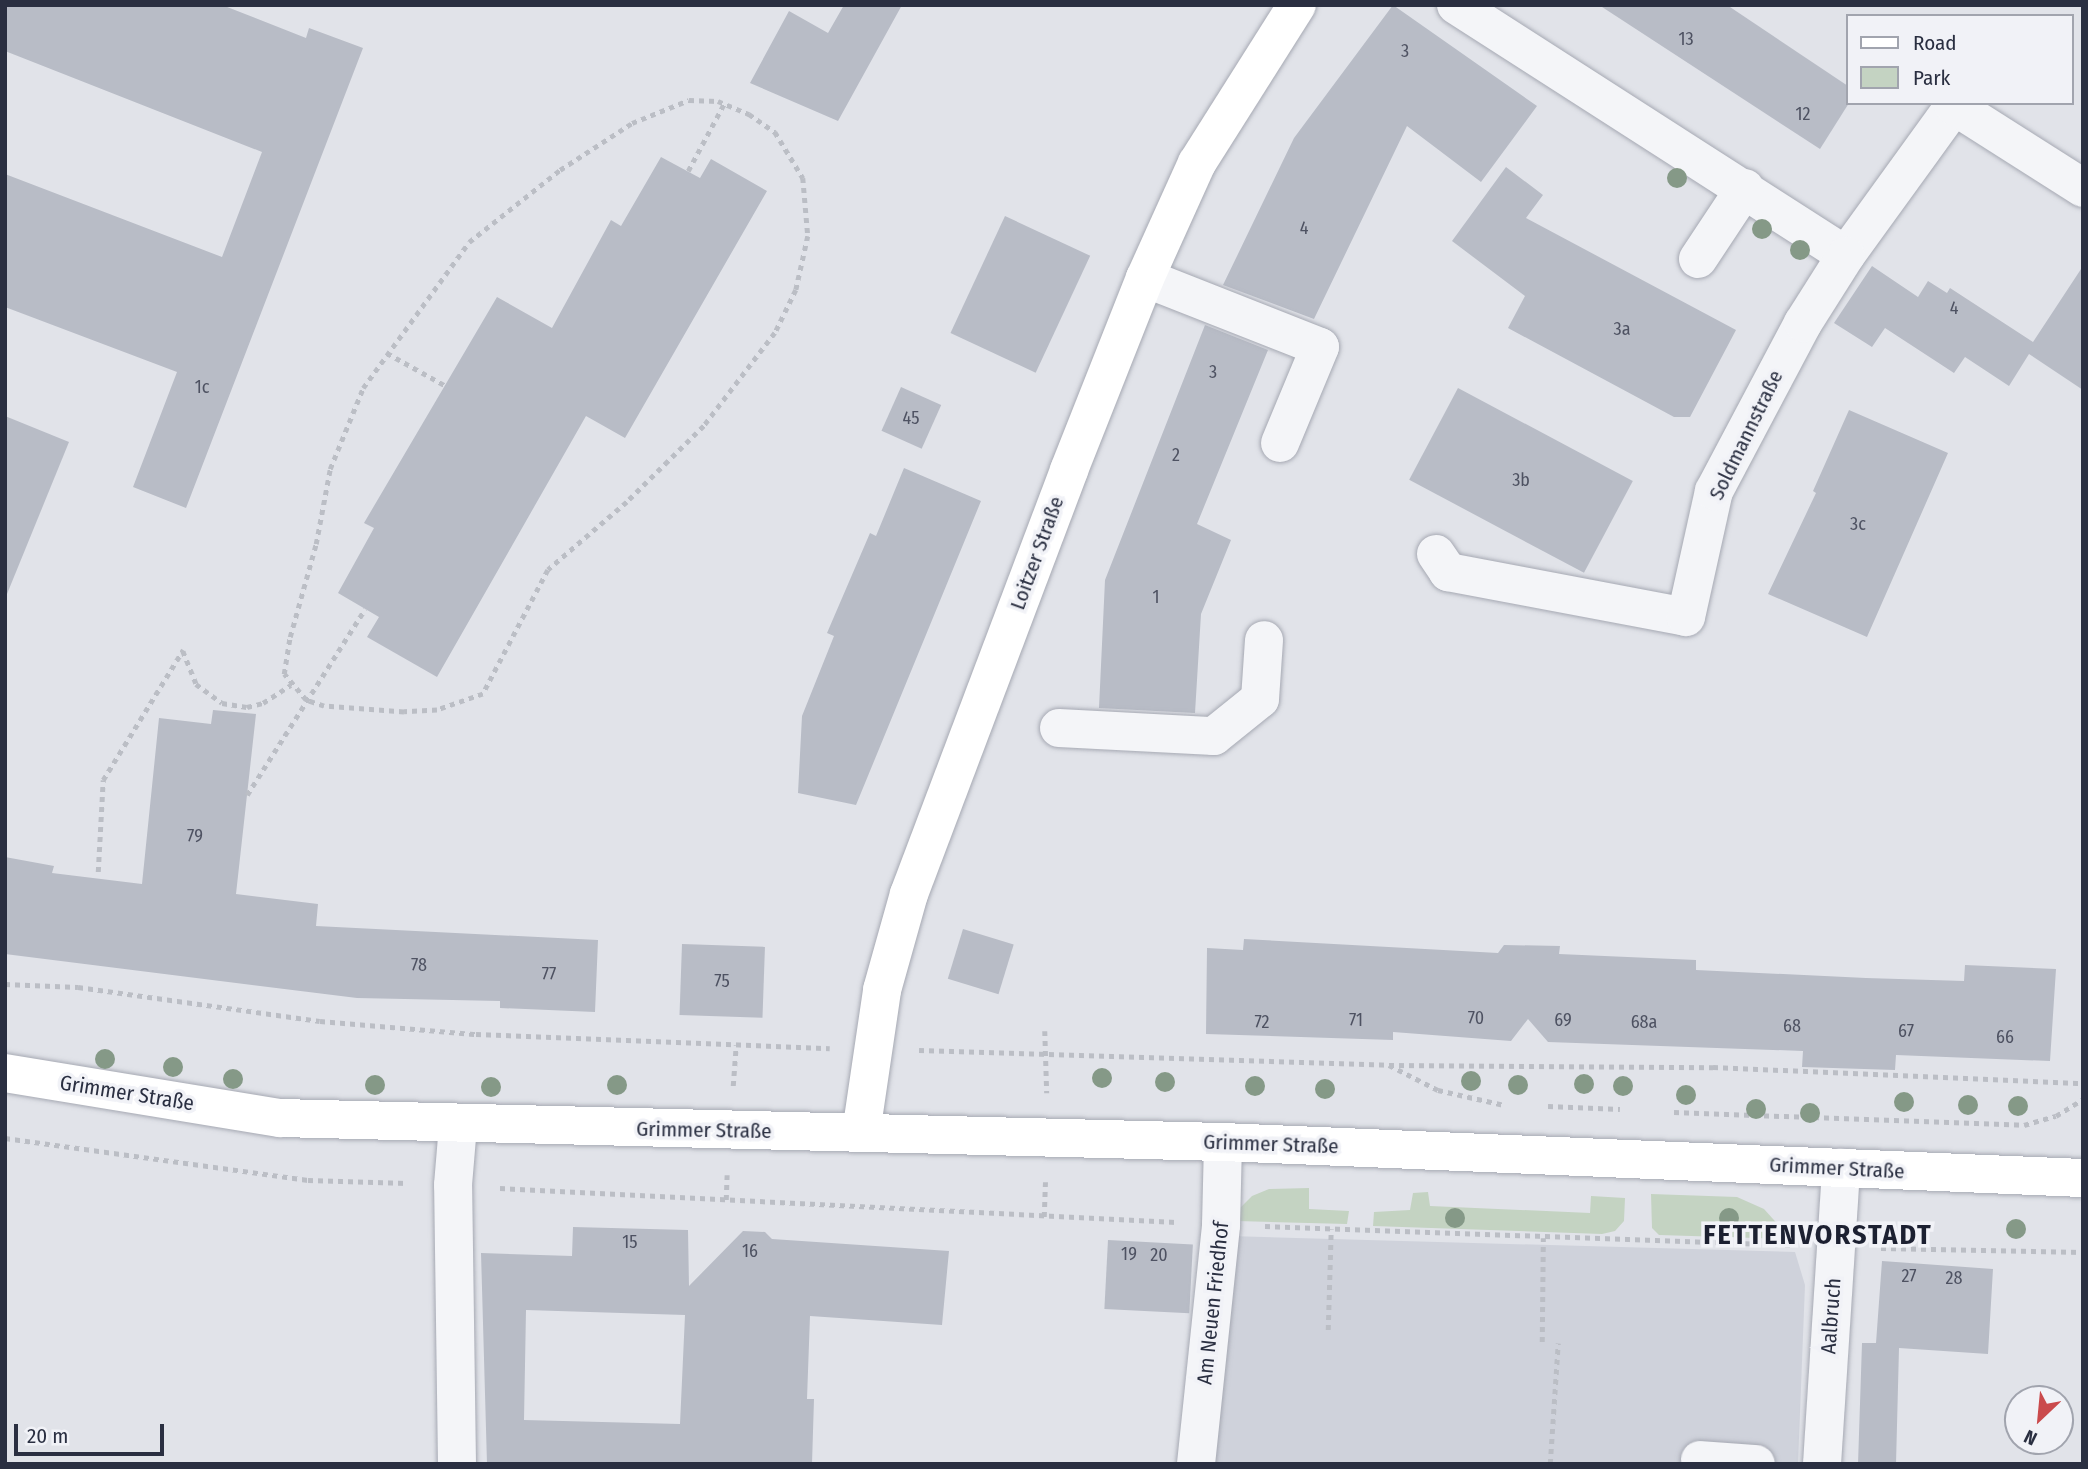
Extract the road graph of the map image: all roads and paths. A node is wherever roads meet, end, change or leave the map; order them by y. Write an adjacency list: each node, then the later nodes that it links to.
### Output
1 (1297, 5): 9 (main road, Loitzer Straße)
2 (1456, 5): 5 (street)
3 (724, 104): 4 (path); 10 (path); 17 (path)
4 (688, 171)
5 (1745, 188): 7 (street); 8 (street)
6 (2083, 188): 7 (street, Soldmannstraße)
7 (1846, 255): 13 (street, Soldmannstraße)
8 (1698, 259)
9 (1145, 278): 12 (street); 23 (main road, Loitzer Straße)
10 (387, 353): 11 (path); 16 (path)
11 (446, 386)
12 (1280, 443)
13 (1436, 554)
14 (365, 609): 17 (path)
15 (1264, 640): 18 (street)
16 (291, 685): 17 (path); 20 (path)
17 (309, 701): 19 (path)
18 (1059, 728)
19 (247, 795)
20 (98, 872)
21 (5, 984): 23 (path)
22 (1045, 1031): 24 (path)
23 (872, 1049): 24 (path); 34 (main road, Loitzer Straße)
24 (1047, 1051): 25 (path)
25 (1389, 1065): 27 (path); 29 (path)
26 (5, 1073): 33 (main road, Grimmer Straße)
27 (2083, 1083)
28 (2083, 1099): 32 (path)
29 (1517, 1105)
30 (1542, 1106): 31 (path)
31 (1632, 1110)
32 (1668, 1111)
33 (458, 1125): 34 (main road, Grimmer Straße); 39 (street)
34 (861, 1133): 36 (main road, Grimmer Straße)
35 (5, 1138): 39 (path)
36 (1223, 1142): 37 (main road, Grimmer Straße); 41 (street, Am Neuen Friedhof)
37 (1841, 1168): 38 (main road, Grimmer Straße); 44 (street, Aalbruch)
38 (2083, 1178)
39 (453, 1185): 40 (path); 50 (street)
40 (1136, 1220)
41 (1221, 1225): 42 (path); 51 (street, Am Neuen Friedhof)
42 (1331, 1229): 43 (path); 46 (path)
43 (1543, 1238): 44 (path); 47 (path)
44 (1836, 1246): 45 (path); 54 (street, Aalbruch)
45 (2083, 1252)
46 (1328, 1330)
47 (1542, 1342)
48 (1558, 1343): 52 (path)
49 (1700, 1460): 53 (street)
50 (457, 1464)
51 (1196, 1464)
52 (1550, 1464)
53 (1756, 1464)
54 (1822, 1464)

